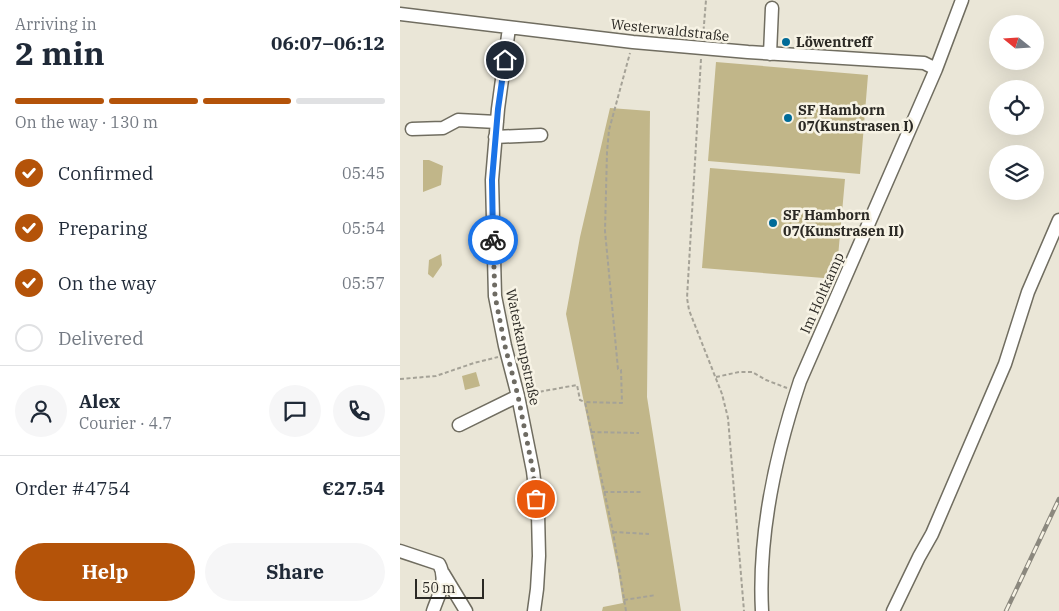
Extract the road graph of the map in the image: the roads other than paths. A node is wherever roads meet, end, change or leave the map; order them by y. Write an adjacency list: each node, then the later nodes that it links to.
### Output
1 (962, 0): 6 (street, Im Holtkamp)
2 (772, 8): 5 (street)
3 (400, 14): 4 (street, Westerwaldstraße)
4 (509, 28): 5 (street, Westerwaldstraße); 7 (street, Waterkampstraße)
5 (770, 54): 6 (street, Westerwaldstraße)
6 (936, 69): 19 (street, Im Holtkamp)
7 (497, 122): 8 (street); 10 (street, Waterkampstraße)
8 (412, 129)
9 (541, 135): 10 (street)
10 (495, 137): 12 (street, Waterkampstraße)
11 (1059, 220): 20 (street)
12 (518, 396): 13 (street); 18 (street, Waterkampstraße)
13 (459, 424)
14 (400, 551): 15 (street)
15 (443, 573): 16 (street); 17 (street)
16 (433, 611)
17 (466, 611)
18 (534, 611)
19 (762, 611)
20 (893, 611)

